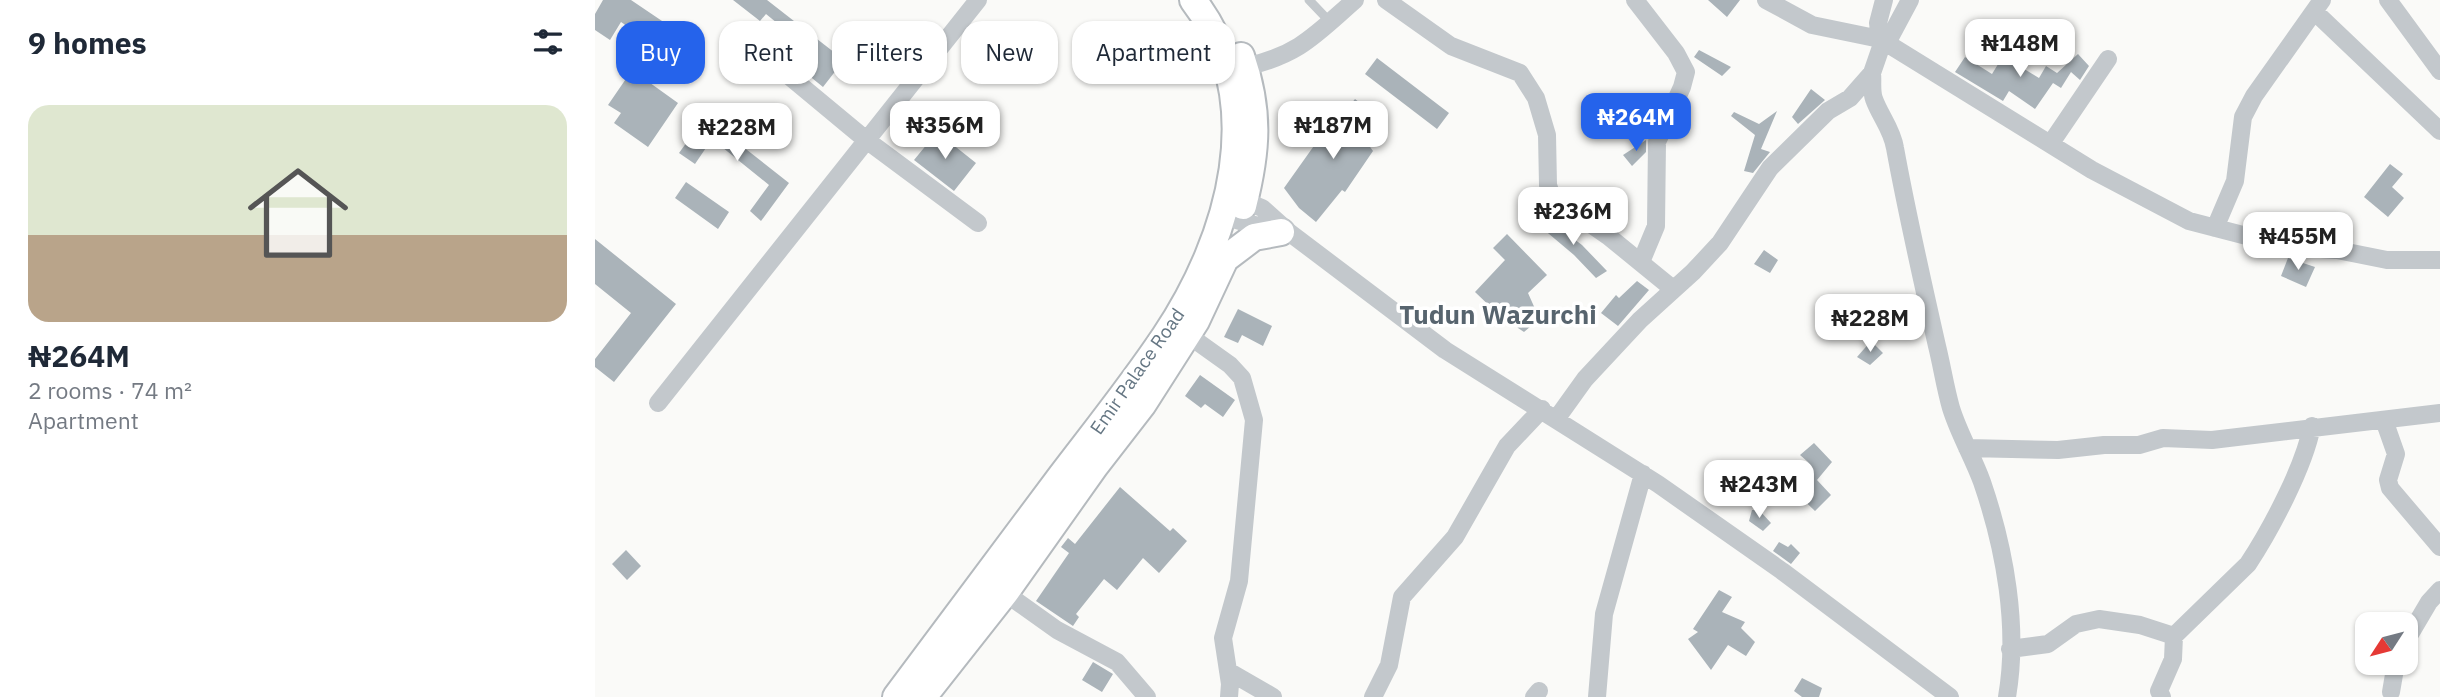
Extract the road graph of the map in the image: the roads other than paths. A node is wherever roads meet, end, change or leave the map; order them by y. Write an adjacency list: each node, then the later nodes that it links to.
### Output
1 (978, 0): 21 (street)
2 (1193, 0): 23 (main road, Emir Palace Road)
3 (1214, 0): 16 (main road, Emir Palace Road)
4 (1309, 0): 13 (lane)
5 (1355, 0): 13 (street)
6 (1386, 0): 29 (street)
7 (1636, 0): 29 (street)
8 (1766, 0): 14 (street)
9 (1884, 0): 14 (street)
10 (1910, 0): 14 (street)
11 (2388, 0): 17 (street)
12 (2315, 5): 20 (street); 25 (street)
13 (1331, 22): 16 (street)
14 (1884, 41): 18 (street); 22 (street)
15 (2108, 59): 22 (street)
16 (1245, 67): 23 (main road, Emir Palace Road)
17 (2440, 71)
18 (1872, 73): 30 (street); 37 (street)
19 (799, 84): 21 (street)
20 (2440, 131)
21 (865, 139): 24 (street); 32 (street)
22 (2050, 144): 25 (street)
23 (1233, 208): 26 (street); 27 (main road, Emir Palace Road); 48 (main road, Emir Palace Road)
24 (978, 223)
25 (2215, 228): 28 (street)
26 (1286, 233): 27 (main road); 33 (street)
27 (1225, 259): 31 (main road, Emir Palace Road)
28 (2440, 260)
29 (1641, 262): 30 (street)
30 (1673, 289): 33 (street)
31 (1188, 335): 41 (main road, Emir Palace Road); 45 (street)
32 (658, 403)
33 (1549, 413): 38 (street); 53 (street)
34 (2440, 413): 35 (street)
35 (2384, 420): 36 (street); 39 (street)
36 (2312, 426): 37 (street); 43 (street)
37 (1967, 447): 44 (street)
38 (1643, 474): 54 (street); 55 (street)
39 (2440, 547)
40 (2440, 590): 42 (street)
41 (1005, 593): 49 (main road, Emir Palace Road); 50 (street)
42 (2419, 618)
43 (2174, 636): 44 (street); 57 (street)
44 (2010, 649): 56 (street)
45 (1228, 671): 51 (street); 52 (street)
46 (2394, 676): 47 (street)
47 (2390, 695)
48 (896, 697)
49 (923, 697)
50 (1147, 697)
51 (1229, 697)
52 (1273, 697)
53 (1373, 697)
54 (1597, 697)
55 (1950, 697)
56 (2007, 697)
57 (2162, 697)

